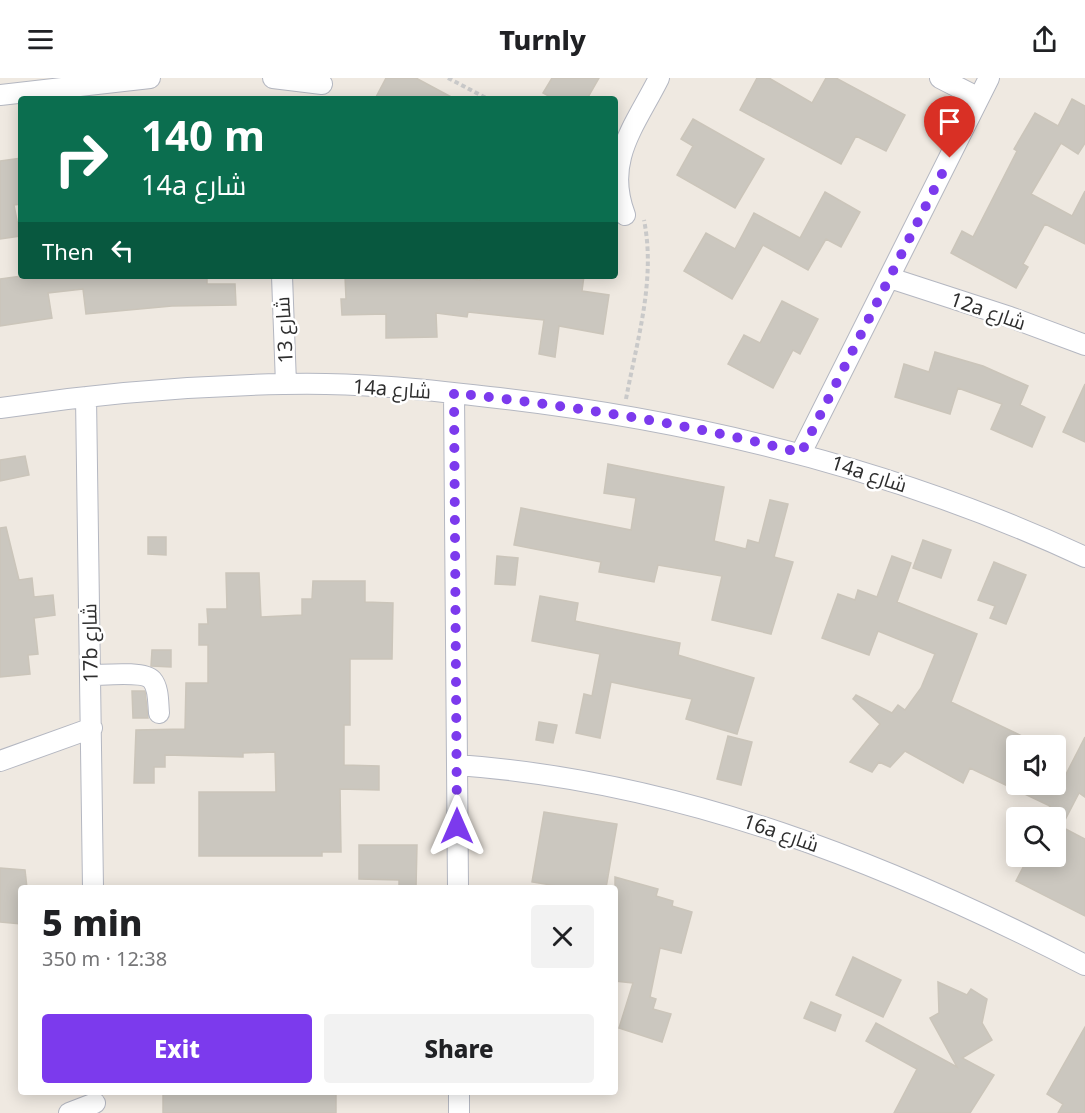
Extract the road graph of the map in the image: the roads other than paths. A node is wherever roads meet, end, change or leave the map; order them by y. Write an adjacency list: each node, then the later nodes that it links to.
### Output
1 (150, 78): 7 (street)
2 (273, 78): 6 (street)
3 (659, 78): 9 (street)
4 (940, 78): 8 (street)
5 (989, 78): 8 (street)
6 (320, 87)
7 (0, 95)
8 (979, 98): 12 (street)
9 (618, 163)
10 (618, 196): 11 (street)
11 (634, 214)
12 (890, 278): 14 (street, 12a شارع); 19 (street)
13 (282, 279): 15 (street, شارع 13)
14 (1085, 345)
15 (286, 384): 16 (street, 14a شارع); 17 (street, 14a شارع)
16 (454, 393): 19 (street, 14a شارع); 25 (street)
17 (86, 397): 18 (street, 14a شارع); 21 (street, 17b شارع)
18 (0, 408)
19 (801, 453): 20 (street, 14a شارع)
20 (1085, 557)
21 (91, 675): 22 (street); 23 (street, 17b شارع)
22 (159, 713)
23 (92, 728): 24 (street); 26 (street, 17b شارع)
24 (0, 761)
25 (457, 765): 27 (street); 28 (street, 16a شارع)
26 (93, 885)
27 (458, 885)
28 (1085, 965)
29 (459, 1095): 32 (street)
30 (95, 1103): 31 (street)
31 (69, 1113)
32 (459, 1113)

